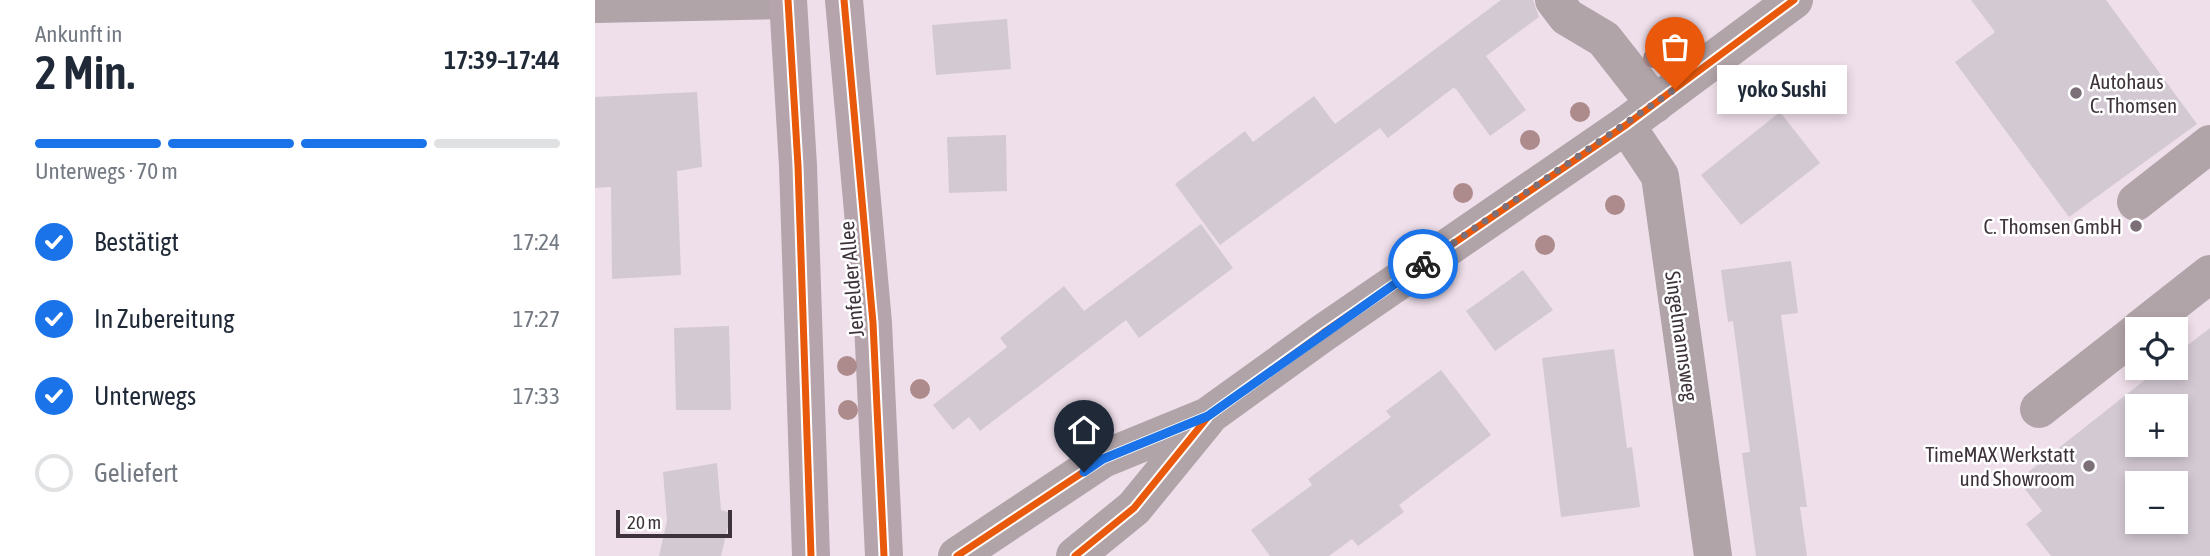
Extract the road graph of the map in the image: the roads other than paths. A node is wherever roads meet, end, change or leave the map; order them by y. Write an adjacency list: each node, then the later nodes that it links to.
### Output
1 (788, 0): 4 (street); 5 (main road); 14 (main road)
2 (1554, 0): 6 (street, Singelmannsweg)
3 (1794, 0): 6 (street)
4 (595, 4)
5 (845, 12): 15 (main road, Jenfelder Allee)
6 (1641, 115): 13 (street); 18 (street, Singelmannsweg)
7 (2210, 144): 8 (street)
8 (2136, 202)
9 (2210, 274): 10 (street)
10 (2155, 317)
11 (2125, 341): 12 (street)
12 (2039, 409)
13 (1208, 416): 16 (street); 17 (street)
14 (811, 556)
15 (884, 556)
16 (957, 556)
17 (1075, 556)
18 (1713, 556)

